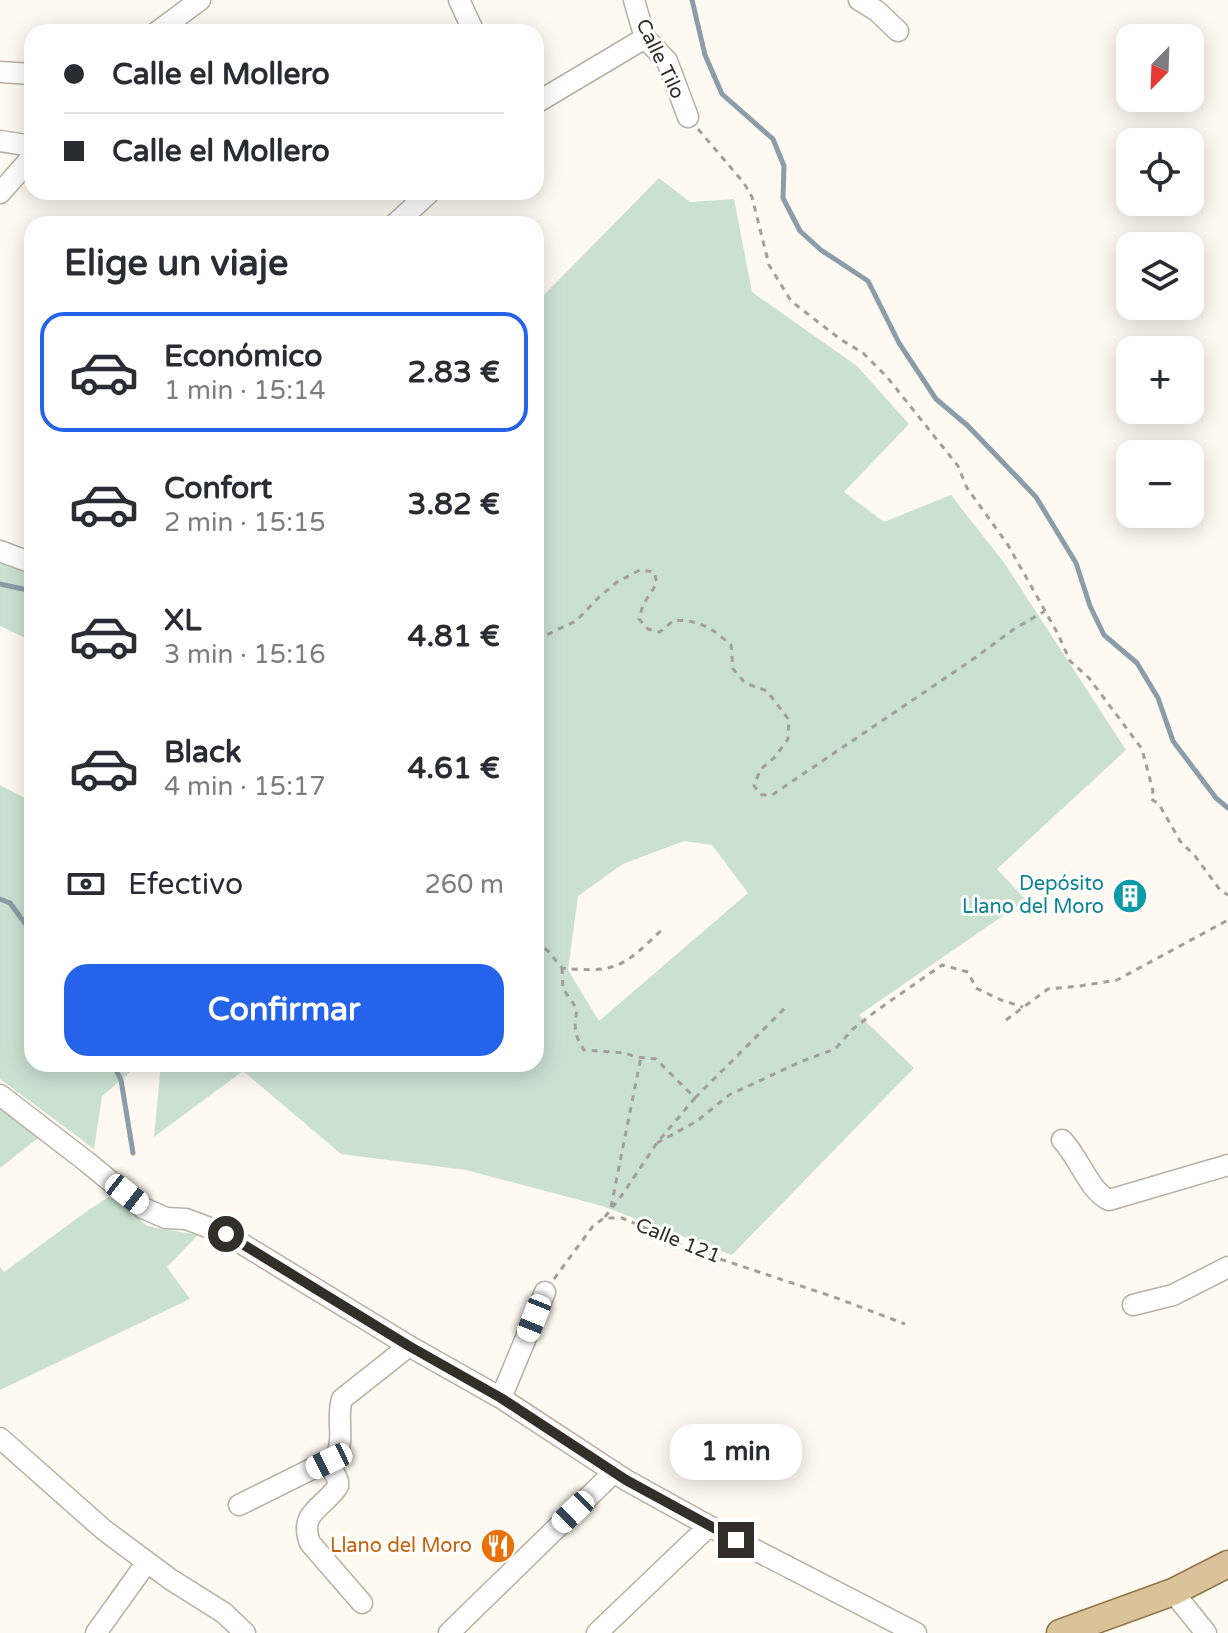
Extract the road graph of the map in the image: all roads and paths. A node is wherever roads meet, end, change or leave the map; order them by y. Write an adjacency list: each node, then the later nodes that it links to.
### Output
1 (200, 0): 5 (street)
2 (459, 0): 6 (street)
3 (634, 0): 8 (street, Calle Tilo)
4 (859, 0): 7 (street)
5 (168, 24)
6 (470, 24)
7 (898, 31)
8 (645, 38): 11 (street); 12 (street, Calle Tilo)
9 (0, 72): 10 (street)
10 (24, 74)
11 (544, 98)
12 (688, 117): 21 (path)
13 (0, 141): 14 (street)
14 (24, 145)
15 (24, 166): 16 (street)
16 (0, 193)
17 (421, 200): 18 (street)
18 (404, 216)
19 (0, 551): 20 (street)
20 (24, 560)
21 (1045, 611): 22 (path); 23 (path)
22 (544, 636)
23 (1228, 895)
24 (1228, 920): 28 (path)
25 (664, 928): 27 (path)
26 (544, 947): 27 (path)
27 (562, 968): 31 (path)
28 (1023, 1007): 30 (path); 35 (path)
29 (785, 1008): 33 (path)
30 (1006, 1020)
31 (641, 1057): 33 (path); 37 (path)
32 (0, 1095): 43 (street)
33 (695, 1098): 35 (path)
34 (1062, 1140): 36 (street)
35 (657, 1143): 37 (path)
36 (1228, 1165)
37 (611, 1209): 38 (path)
38 (604, 1218): 40 (path); 42 (path, Calle 121)
39 (1228, 1267): 41 (street)
40 (545, 1292): 44 (street)
41 (1133, 1305)
42 (905, 1324)
43 (409, 1346): 44 (street); 46 (street)
44 (501, 1398): 47 (street)
45 (0, 1438): 50 (street)
46 (329, 1461): 48 (street); 53 (street)
47 (614, 1472): 49 (street); 56 (street)
48 (239, 1505)
49 (709, 1526): 57 (street); 58 (street)
50 (147, 1562): 54 (street); 55 (street)
51 (1228, 1564): 52 (main road)
52 (1173, 1592): 59 (main road); 60 (street)
53 (362, 1603)
54 (96, 1633)
55 (245, 1633)
56 (449, 1633)
57 (597, 1633)
58 (916, 1633)
59 (1060, 1633)
60 (1206, 1633)

